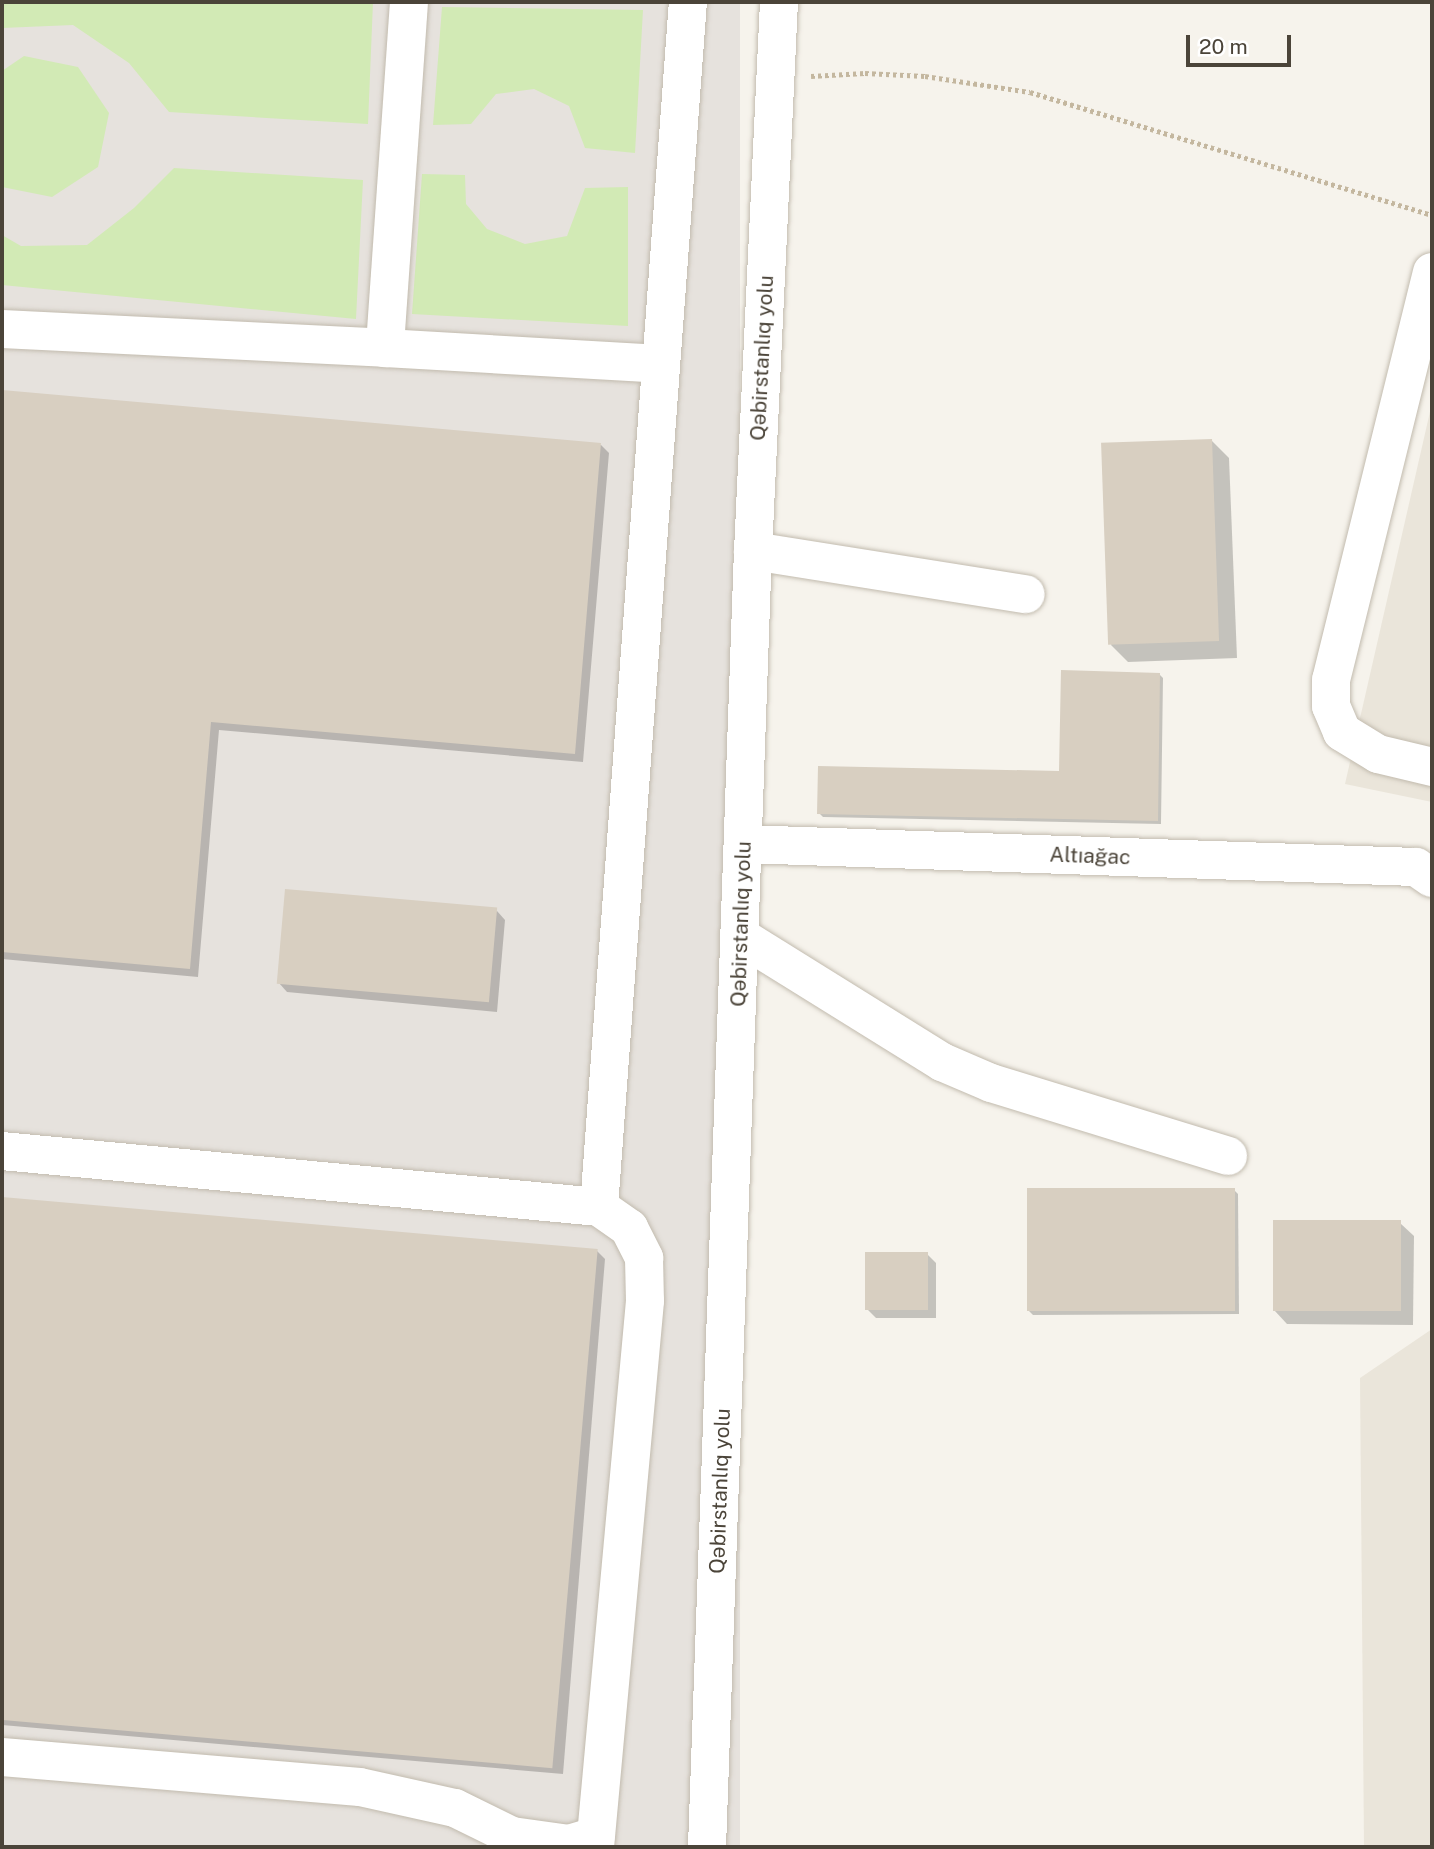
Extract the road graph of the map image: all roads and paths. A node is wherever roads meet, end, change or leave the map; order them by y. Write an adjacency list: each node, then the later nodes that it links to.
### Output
1 (409, 2): 8 (street)
2 (688, 2): 9 (street)
3 (779, 2): 4 (street, Qəbirstanlıq yolu)
4 (775, 78): 5 (path); 10 (street, Qəbirstanlıq yolu)
5 (1432, 215)
6 (1432, 272): 12 (street)
7 (2, 329): 8 (street)
8 (385, 348): 9 (street)
9 (661, 364): 18 (street)
10 (753, 551): 11 (street); 13 (street, Qəbirstanlıq yolu)
11 (1026, 594)
12 (1432, 767)
13 (744, 844): 14 (street, Altıağac); 15 (street, Qəbirstanlıq yolu)
14 (1432, 878)
15 (741, 937): 17 (street); 21 (street, Qəbirstanlıq yolu)
16 (2, 1152): 18 (street)
17 (1227, 1156)
18 (598, 1207): 20 (street)
19 (2, 1757): 20 (street)
20 (596, 1842)
21 (707, 1847)

